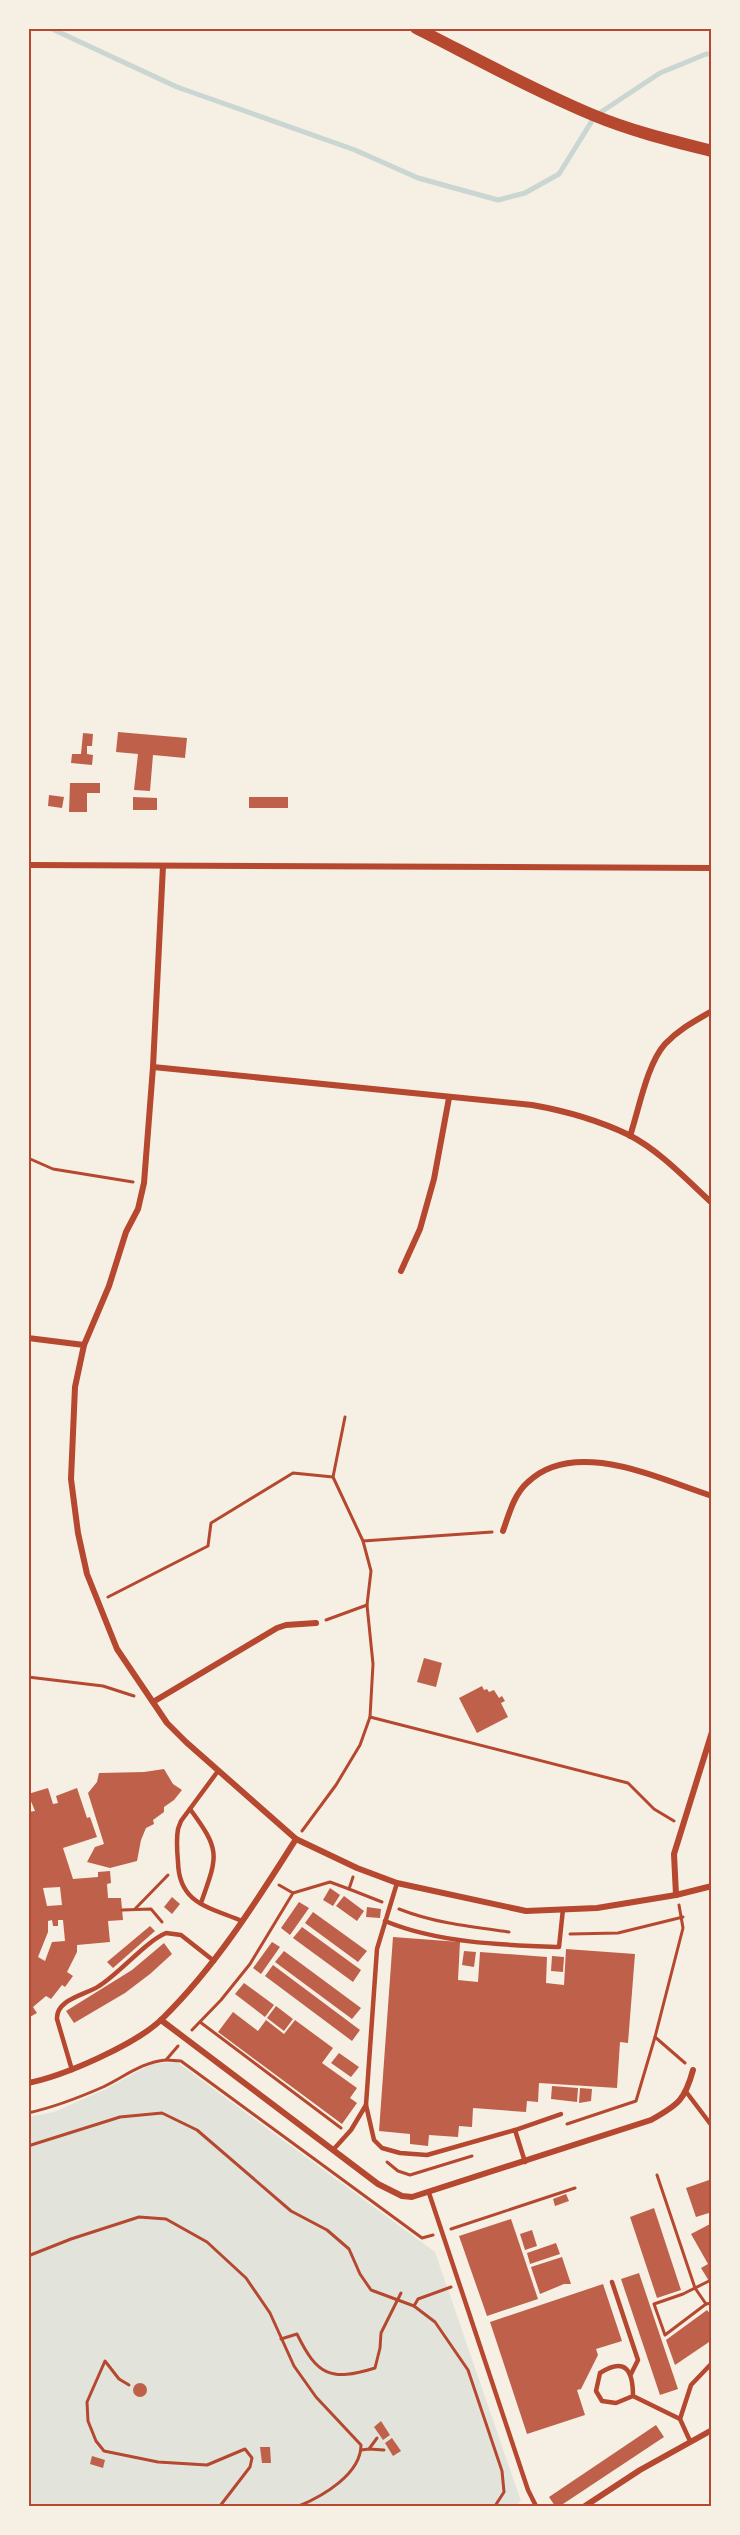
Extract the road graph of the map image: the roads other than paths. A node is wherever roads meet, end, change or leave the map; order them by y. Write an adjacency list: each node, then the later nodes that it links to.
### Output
1 (416, 28): 2 (main road)
2 (711, 151)
3 (28, 865): 4 (street)
4 (164, 866): 5 (street); 7 (street)
5 (711, 868)
6 (711, 1011): 9 (street)
7 (153, 1066): 8 (street); 13 (street)
8 (449, 1098): 9 (street); 11 (street)
9 (630, 1136): 10 (street)
10 (711, 1203)
11 (401, 1271)
12 (28, 1338): 13 (street)
13 (84, 1345): 17 (street)
14 (711, 1496): 15 (street)
15 (503, 1531)
16 (316, 1623): 17 (street)
17 (153, 1702): 19 (street)
18 (711, 1732): 24 (street)
19 (218, 1771): 20 (lane); 21 (street)
20 (190, 1809): 25 (lane); 25 (lane)
21 (296, 1839): 22 (street); 28 (street)
22 (397, 1883): 26 (street); 27 (lane)
23 (711, 1886): 24 (street)
24 (676, 1895): 26 (street)
25 (201, 1904): 28 (lane)
26 (563, 1909): 27 (lane)
27 (385, 1920): 35 (lane)
28 (242, 1921): 29 (street)
29 (214, 1961): 30 (street); 31 (lane)
30 (161, 2020): 31 (street); 39 (street)
31 (72, 2070): 33 (street)
32 (693, 2070): 34 (street)
33 (28, 2083)
34 (687, 2093): 37 (lane); 40 (street)
35 (366, 2105): 38 (lane); 39 (lane)
36 (561, 2114): 38 (lane)
37 (711, 2126)
38 (515, 2130): 40 (lane)
39 (333, 2150): 41 (street)
40 (525, 2162): 41 (street)
41 (429, 2193): 49 (lane)
42 (612, 2282): 44 (lane)
43 (711, 2363): 46 (lane)
44 (631, 2374): 45 (lane); 45 (lane)
45 (633, 2396): 46 (lane)
46 (680, 2419): 48 (lane)
47 (711, 2430): 48 (street)
48 (690, 2441): 50 (street)
49 (536, 2506)
50 (585, 2506)

